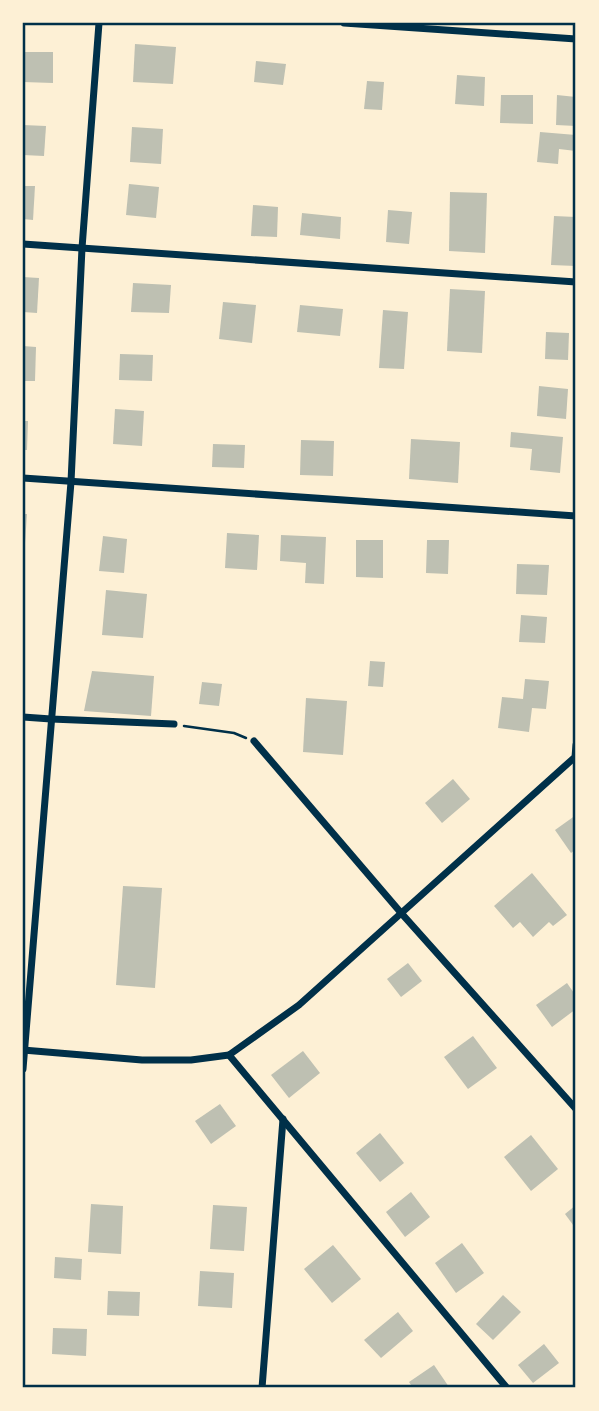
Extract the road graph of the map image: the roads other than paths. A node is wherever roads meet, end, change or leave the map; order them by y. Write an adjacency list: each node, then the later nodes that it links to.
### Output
1 (99, 23): 5 (street)
2 (344, 23): 3 (street)
3 (576, 39)
4 (23, 244): 5 (street)
5 (82, 248): 6 (street); 8 (street)
6 (576, 282)
7 (23, 478): 8 (street)
8 (71, 482): 9 (street); 11 (street)
9 (576, 516)
10 (23, 716): 11 (street)
11 (51, 719): 12 (street); 17 (street)
12 (174, 724)
13 (254, 741): 16 (street)
14 (576, 745): 15 (street)
15 (576, 757): 16 (street)
16 (401, 914): 18 (street); 20 (street)
17 (23, 1050): 18 (street); 19 (street)
18 (229, 1055): 21 (street)
19 (23, 1069)
20 (576, 1109)
21 (283, 1118): 22 (street); 23 (street)
22 (262, 1388)
23 (507, 1388)

